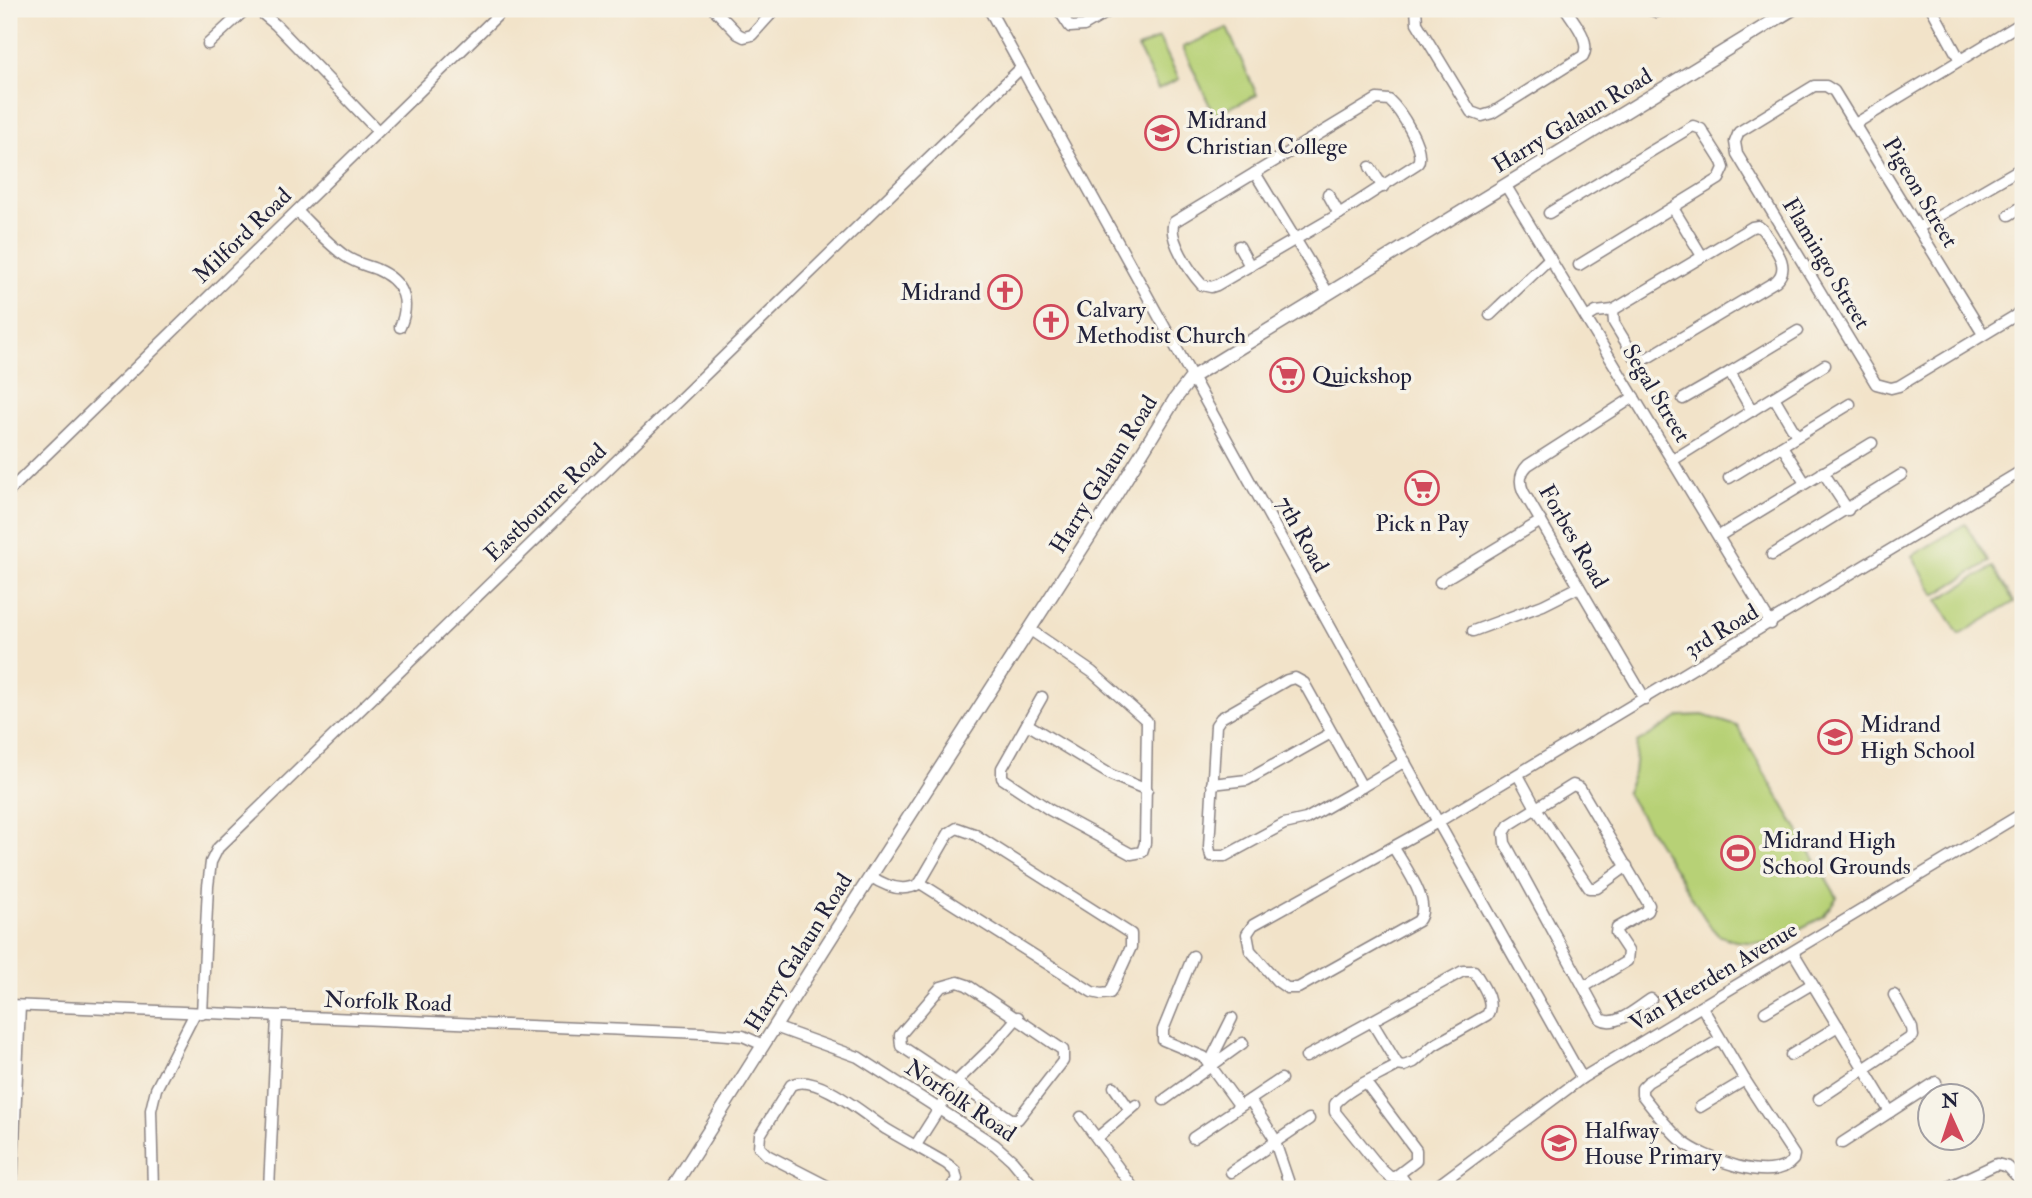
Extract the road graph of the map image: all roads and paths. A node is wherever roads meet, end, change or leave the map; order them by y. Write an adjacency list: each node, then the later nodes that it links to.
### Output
1 (252, 9): 15 (street); 19 (street)
2 (504, 9): 19 (street, Milford Road)
3 (714, 9): 13 (street)
4 (989, 9): 17 (street, 7th Road)
5 (1058, 9): 6 (street)
6 (1112, 9)
7 (1416, 9): 8 (street)
8 (1566, 9)
9 (1647, 9): 10 (street)
10 (1665, 9)
11 (1793, 9): 24 (main road, Harry Galaun Road)
12 (1932, 9): 16 (street)
13 (772, 13)
14 (2023, 22): 16 (street)
15 (208, 44)
16 (1960, 60): 18 (street)
17 (1021, 68): 50 (street, 7th Road); 100 (street, Eastbourne Road)
18 (1856, 124): 20 (street, Pigeon Street); 33 (street, Pigeon Street)
19 (378, 131): 29 (street, Milford Road)
20 (1737, 154): 47 (street, Flamingo Street)
21 (1370, 167): 25 (street)
22 (2023, 167): 33 (street)
23 (1255, 173): 25 (street); 34 (street); 39 (street)
24 (1506, 186): 37 (street, Segal Street); 40 (main road, Harry Galaun Road)
25 (1382, 187): 31 (street)
26 (1328, 194): 31 (street)
27 (2023, 206): 32 (street)
28 (1673, 208): 30 (street); 36 (street); 38 (street)
29 (297, 211): 45 (street); 65 (street, Milford Road)
30 (1549, 213)
31 (1339, 214): 34 (street)
32 (2008, 215)
33 (1918, 228): 47 (street, Pigeon Street)
34 (1294, 239): 39 (street); 40 (street)
35 (1239, 247): 39 (street)
36 (1702, 256): 41 (street); 41 (street)
37 (1550, 258): 43 (street); 44 (street, Segal Street)
38 (1579, 265)
39 (1250, 266)
40 (1328, 293): 50 (main road, Harry Galaun Road)
41 (1613, 310): 44 (street)
42 (2023, 311): 47 (street)
43 (1490, 315)
44 (1586, 318): 51 (street, Segal Street)
45 (400, 327)
46 (1798, 331): 49 (street)
47 (1983, 334)
48 (1825, 365): 52 (street)
49 (1730, 372): 53 (street); 55 (street)
50 (1192, 377): 73 (main road, Harry Galaun Road); 79 (street, 7th Road)
51 (1634, 397): 59 (street, Segal Street); 67 (street, Forbes Road)
52 (1774, 397): 55 (street); 56 (street)
53 (1683, 399)
54 (1850, 404): 56 (street)
55 (1752, 411): 59 (street)
56 (1797, 436): 58 (street)
57 (1872, 443): 61 (street)
58 (1782, 446): 63 (street); 64 (street)
59 (1673, 460): 68 (street, Segal Street)
60 (2023, 470): 72 (street, 3rd Road)
61 (1822, 472): 64 (street); 66 (street)
62 (1901, 475): 66 (street)
63 (1729, 478)
64 (1805, 482): 68 (street)
65 (9, 491)
66 (1848, 510): 69 (street)
67 (1541, 521): 70 (street); 71 (street, Forbes Road)
68 (1719, 536): 72 (street, Segal Street)
69 (1772, 555)
70 (1440, 582)
71 (1579, 587): 74 (street); 76 (street, Forbes Road)
72 (1771, 624): 76 (street, 3rd Road)
73 (1029, 629): 83 (street); 89 (main road, Harry Galaun Road)
74 (1473, 631)
75 (1042, 696): 77 (street)
76 (1645, 699): 80 (street, 3rd Road)
77 (1027, 724): 83 (street); 83 (street)
78 (1331, 733): 81 (street); 81 (street); 82 (street)
79 (1405, 761): 82 (street); 86 (street, 7th Road)
80 (1518, 775): 84 (street); 86 (street, 3rd Road)
81 (1212, 784): 82 (street)
82 (1363, 787)
83 (1147, 790)
84 (1536, 807): 88 (street); 88 (street); 94 (street)
85 (2023, 813): 91 (street, Van Heerden Avenue)
86 (1438, 822): 87 (street, 3rd Road); 115 (street, 7th Road)
87 (1394, 848): 87 (street, 3rd Road)
88 (1627, 866): 94 (street)
89 (870, 876): 90 (street); 106 (main road, Harry Galaun Road)
90 (919, 883): 90 (street)
91 (1793, 952): 93 (street); 98 (street, Van Heerden Avenue)
92 (1193, 956): 112 (street)
93 (1812, 984): 99 (street); 105 (street)
94 (1584, 987): 96 (street)
95 (1894, 995): 114 (street)
96 (1651, 999)
97 (15, 1005): 100 (street, Norfolk Road); 139 (street)
98 (1702, 1007): 107 (street); 115 (street, Van Heerden Avenue)
99 (1765, 1012)
100 (198, 1014): 101 (street, Norfolk Road); 140 (street)
101 (277, 1017): 109 (street, Norfolk Road); 141 (street)
102 (1018, 1017): 118 (street); 118 (street); 118 (street)
103 (1231, 1017): 112 (street)
104 (1372, 1022): 111 (street); 113 (street); 113 (street)
105 (1838, 1026): 110 (street); 114 (street)
106 (775, 1027): 109 (main road, Harry Galaun Road); 126 (street, Norfolk Road)
107 (1721, 1039): 117 (street); 117 (street)
108 (1242, 1042): 112 (street)
109 (763, 1045): 142 (main road, Harry Galaun Road)
110 (1791, 1055)
111 (1306, 1057)
112 (1209, 1065): 123 (street); 124 (street)
113 (1398, 1065): 119 (street)
114 (1864, 1071): 122 (street); 127 (street)
115 (1582, 1078): 148 (street, Van Heerden Avenue)
116 (1281, 1079): 124 (street)
117 (1745, 1080): 125 (street)
118 (956, 1082): 126 (street)
119 (1366, 1083): 136 (street); 136 (street)
120 (1114, 1087): 130 (street)
121 (1916, 1095): 127 (street)
122 (1819, 1099)
123 (1164, 1100)
124 (1244, 1102): 131 (street); 132 (street)
125 (1700, 1107)
126 (937, 1109): 134 (street); 145 (street, Norfolk Road)
127 (1890, 1112): 133 (street)
128 (1081, 1117): 130 (street)
129 (1308, 1119): 132 (street)
130 (1097, 1138): 146 (street)
131 (1193, 1138)
132 (1276, 1143): 135 (street); 138 (street)
133 (1842, 1143)
134 (916, 1145): 143 (street); 144 (street)
135 (1231, 1172)
136 (1400, 1175): 147 (street)
137 (2023, 1183): 149 (street)
138 (1289, 1188)
139 (12, 1189)
140 (153, 1189)
141 (269, 1189)
142 (672, 1189)
143 (833, 1189)
144 (950, 1189)
145 (1036, 1189)
146 (1134, 1189)
147 (1410, 1189)
148 (1433, 1189)
149 (1944, 1189)

